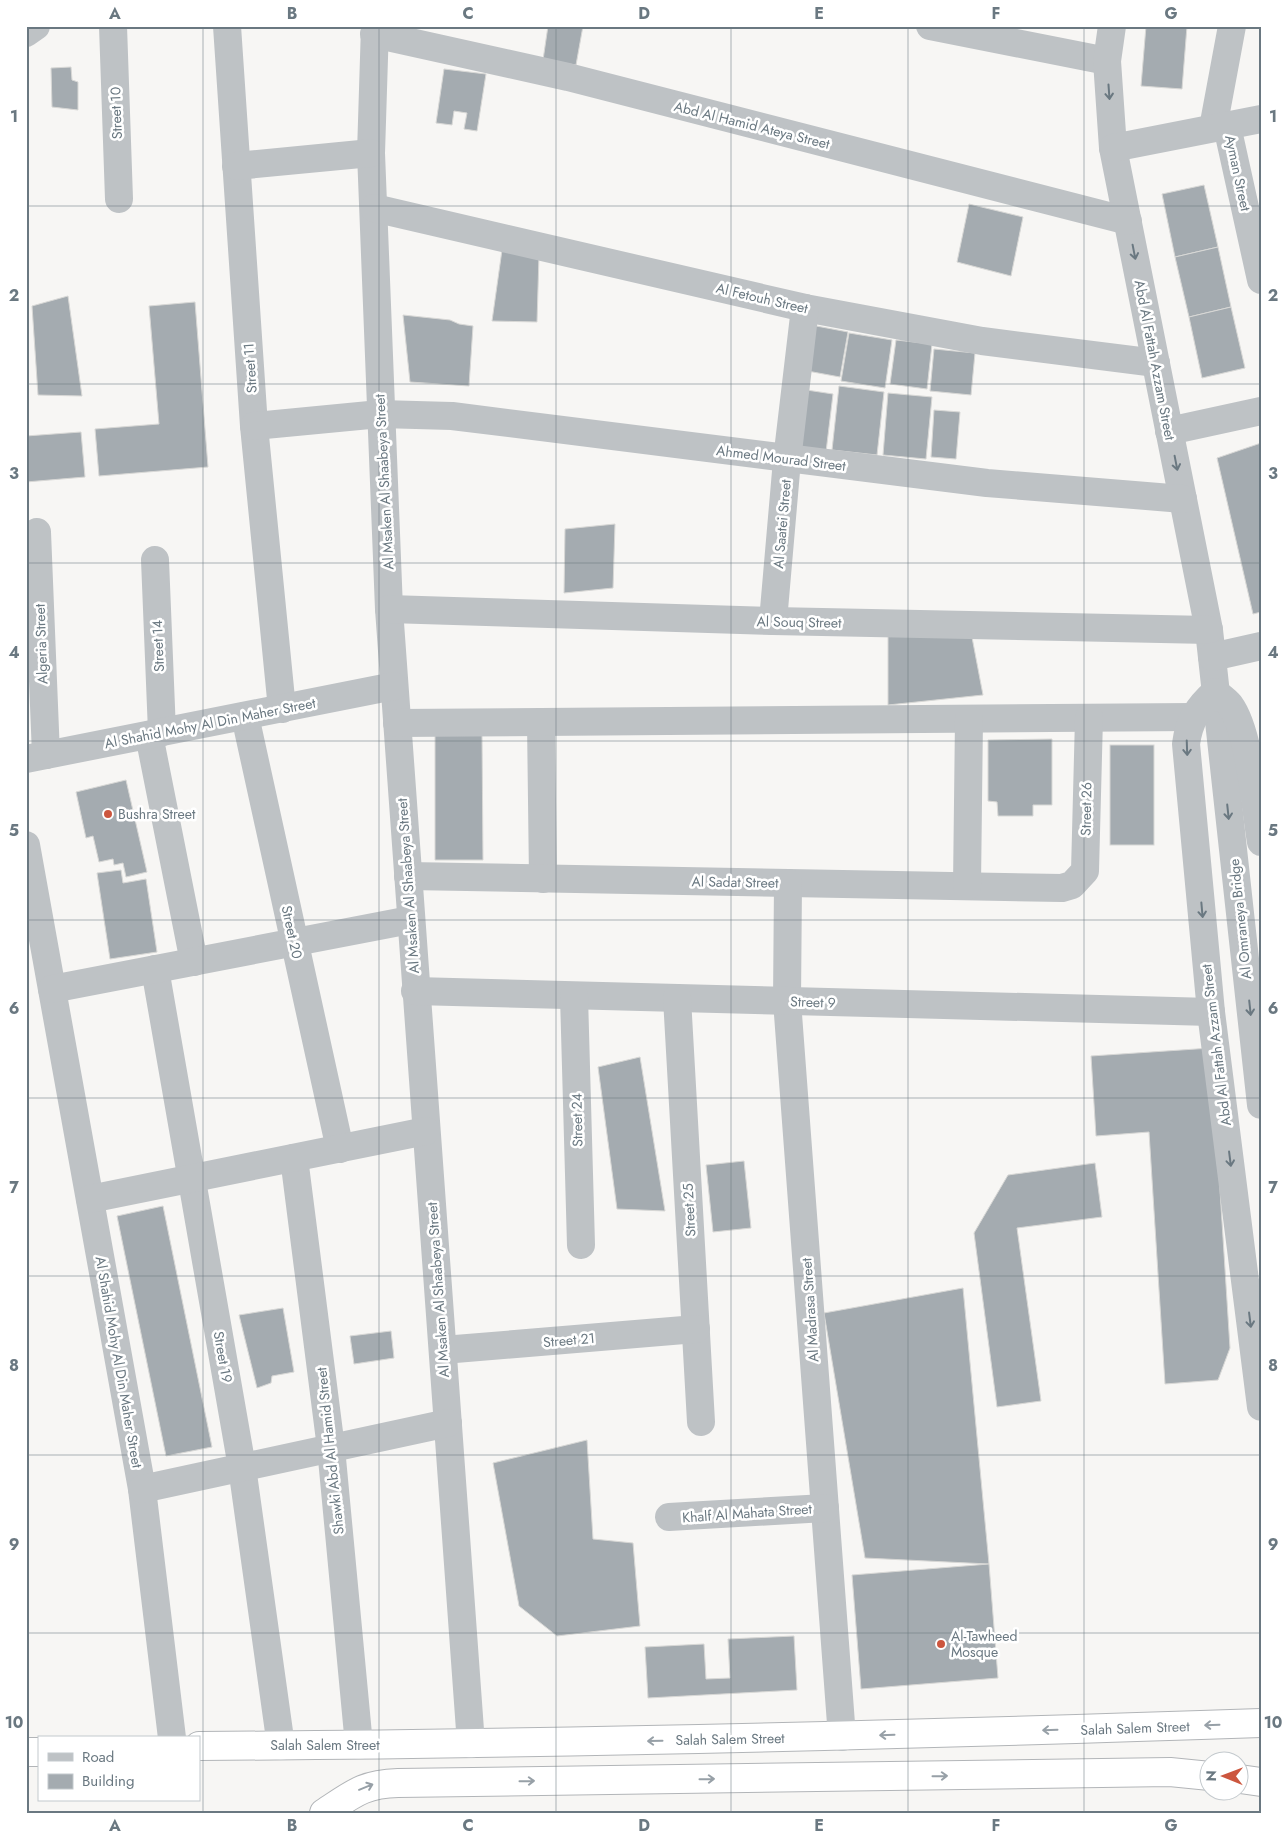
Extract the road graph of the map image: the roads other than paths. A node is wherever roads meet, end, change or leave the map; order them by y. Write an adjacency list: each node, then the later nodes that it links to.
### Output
1 (113, 26): 13 (street, Street 10)
2 (227, 26): 12 (street, Street 11)
3 (1112, 26): 7 (street, Abd Al Fattah Azzam Street)
4 (1232, 26): 9 (street)
5 (942, 28): 7 (street)
6 (375, 30): 11 (street, Al Msaken Al Shaabeya Street); 15 (street, Abd Al Hamid Ateya Street)
7 (1107, 61): 10 (street, Abd Al Fattah Azzam Street, one-way to 10)
8 (1261, 119): 9 (street)
9 (1220, 127): 10 (street); 16 (street, Ayman Street)
10 (1113, 148): 15 (street, Abd Al Fattah Azzam Street)
11 (370, 153): 12 (street); 14 (street, Al Msaken Al Shaabeya Street)
12 (236, 166): 22 (street, Street 11)
13 (119, 200)
14 (374, 208): 18 (street, Al Fetouh Street); 21 (street, Al Msaken Al Shaabeya Street)
15 (1128, 221): 19 (street, Abd Al Fattah Azzam Street, one-way to 19)
16 (1256, 234): 17 (street, Ayman Street)
17 (1261, 280)
18 (805, 308): 19 (street, Al Fetouh Street); 24 (street, Al Saatei Street)
19 (1156, 363): 23 (street, Abd Al Fattah Azzam Street)
20 (1261, 411): 23 (street)
21 (380, 414): 22 (street, Ahmed Mourad Street); 24 (street, Ahmed Mourad Street); 28 (street, Al Msaken Al Shaabeya Street)
22 (254, 426): 35 (street, Street 11)
23 (1169, 431): 25 (street, Abd Al Fattah Azzam Street, one-way to 25)
24 (787, 460): 25 (street, Ahmed Mourad Street); 29 (street, Al Saatei Street)
25 (1183, 499): 30 (street, Abd Al Fattah Azzam Street)
26 (37, 532): 43 (street, Algeria Street)
27 (154, 560): 42 (street, Street 14)
28 (389, 608): 29 (street, Al Souq Street); 33 (street, Al Msaken Al Shaabeya Street)
29 (773, 621): 30 (street, Al Souq Street)
30 (1209, 630): 32 (street, Abd Al Fattah Azzam Street)
31 (1261, 646): 32 (street)
32 (1212, 657): 34 (street, Abd Al Fattah Azzam Street)
33 (394, 686): 35 (street, Al Shahid Mohy Al Din Maher Street); 41 (street, Al Msaken Al Shaabeya Street)
34 (1215, 692): 37 (street, Abd Al Fattah Azzam Street); 44 (street, Abd Al Fattah Azzam Street)
35 (282, 709): 36 (street, Al Shahid Mohy Al Din Maher Street)
36 (245, 716): 42 (street, Al Shahid Mohy Al Din Maher Street); 53 (street, Street 20)
37 (1193, 717): 38 (street); 61 (street, Abd Al Fattah Azzam Street, one-way to 61)
38 (1089, 718): 39 (street); 51 (street, Street 26)
39 (969, 719): 40 (street); 50 (street)
40 (540, 722): 41 (street); 48 (street)
41 (397, 723): 47 (street, Al Msaken Al Shaabeya Street)
42 (155, 734): 43 (street, Al Shahid Mohy Al Din Maher Street); 54 (street)
43 (36, 757)
44 (1244, 766): 45 (street, Abd Al Fattah Azzam Street); 62 (street, Al Omraneya Bridge, one-way to 62)
45 (1261, 842)
46 (26, 845): 56 (street, Al Shahid Mohy Al Din Maher Street)
47 (408, 876): 48 (street, Al Sadat Street); 52 (street, Al Msaken Al Shaabeya Street)
48 (542, 879): 49 (street, Al Sadat Street)
49 (788, 883): 50 (street, Al Sadat Street); 60 (street, Al Madrasa Street)
50 (967, 886): 51 (street, Al Sadat Street)
51 (1062, 888)
52 (410, 920): 53 (street); 57 (street, Al Msaken Al Shaabeya Street)
53 (295, 942): 54 (street); 64 (street, Street 20)
54 (194, 962): 55 (street)
55 (155, 969): 56 (street); 66 (street, Street 19)
56 (52, 989): 67 (street, Al Shahid Mohy Al Din Maher Street)
57 (415, 991): 58 (street, Street 9); 63 (street, Al Msaken Al Shaabeya Street)
58 (574, 996): 59 (street, Street 9); 68 (street, Street 24)
59 (677, 998): 60 (street, Street 9); 69 (street, Street 25)
60 (787, 1001): 61 (street, Street 9); 77 (street, Al Madrasa Street)
61 (1211, 1012): 71 (street, Abd Al Fattah Azzam Street, one-way to 71)
62 (1261, 1105)
63 (426, 1131): 64 (street); 70 (street, Al Msaken Al Shaabeya Street)
64 (340, 1149): 65 (street)
65 (294, 1158): 66 (street); 74 (street, Shawki Abd Al Hamid Street)
66 (192, 1178): 67 (street); 75 (street, Street 19)
67 (90, 1199): 76 (street, Al Shahid Mohy Al Din Maher Street)
68 (580, 1245)
69 (696, 1329): 70 (street, Street 21); 72 (street, Street 25)
70 (443, 1350): 73 (street, Al Msaken Al Shaabeya Street)
71 (1261, 1407)
72 (700, 1422)
73 (448, 1424): 74 (street); 82 (street, Al Msaken Al Shaabeya Street)
74 (331, 1448): 75 (street); 85 (street, Shawki Abd Al Hamid Street)
75 (242, 1467): 76 (street); 84 (street, Street 19)
76 (142, 1489): 80 (street, Al Shahid Mohy Al Din Maher Street)
77 (825, 1508): 78 (street, Khalf Al Mahata Street); 81 (street, Al Madrasa Street)
78 (669, 1518)
79 (1261, 1724): 81 (highway, Salah Salem Street, one-way to 81)
80 (172, 1736)
81 (842, 1737): 82 (highway, Salah Salem Street, one-way to 82)
82 (471, 1744): 85 (highway, Salah Salem Street)
83 (200, 1746): 84 (highway, Salah Salem Street)
84 (281, 1746): 85 (highway, Salah Salem Street)
85 (359, 1746)
86 (1200, 1775): 87 (highway, one-way to 86)
87 (324, 1813)

